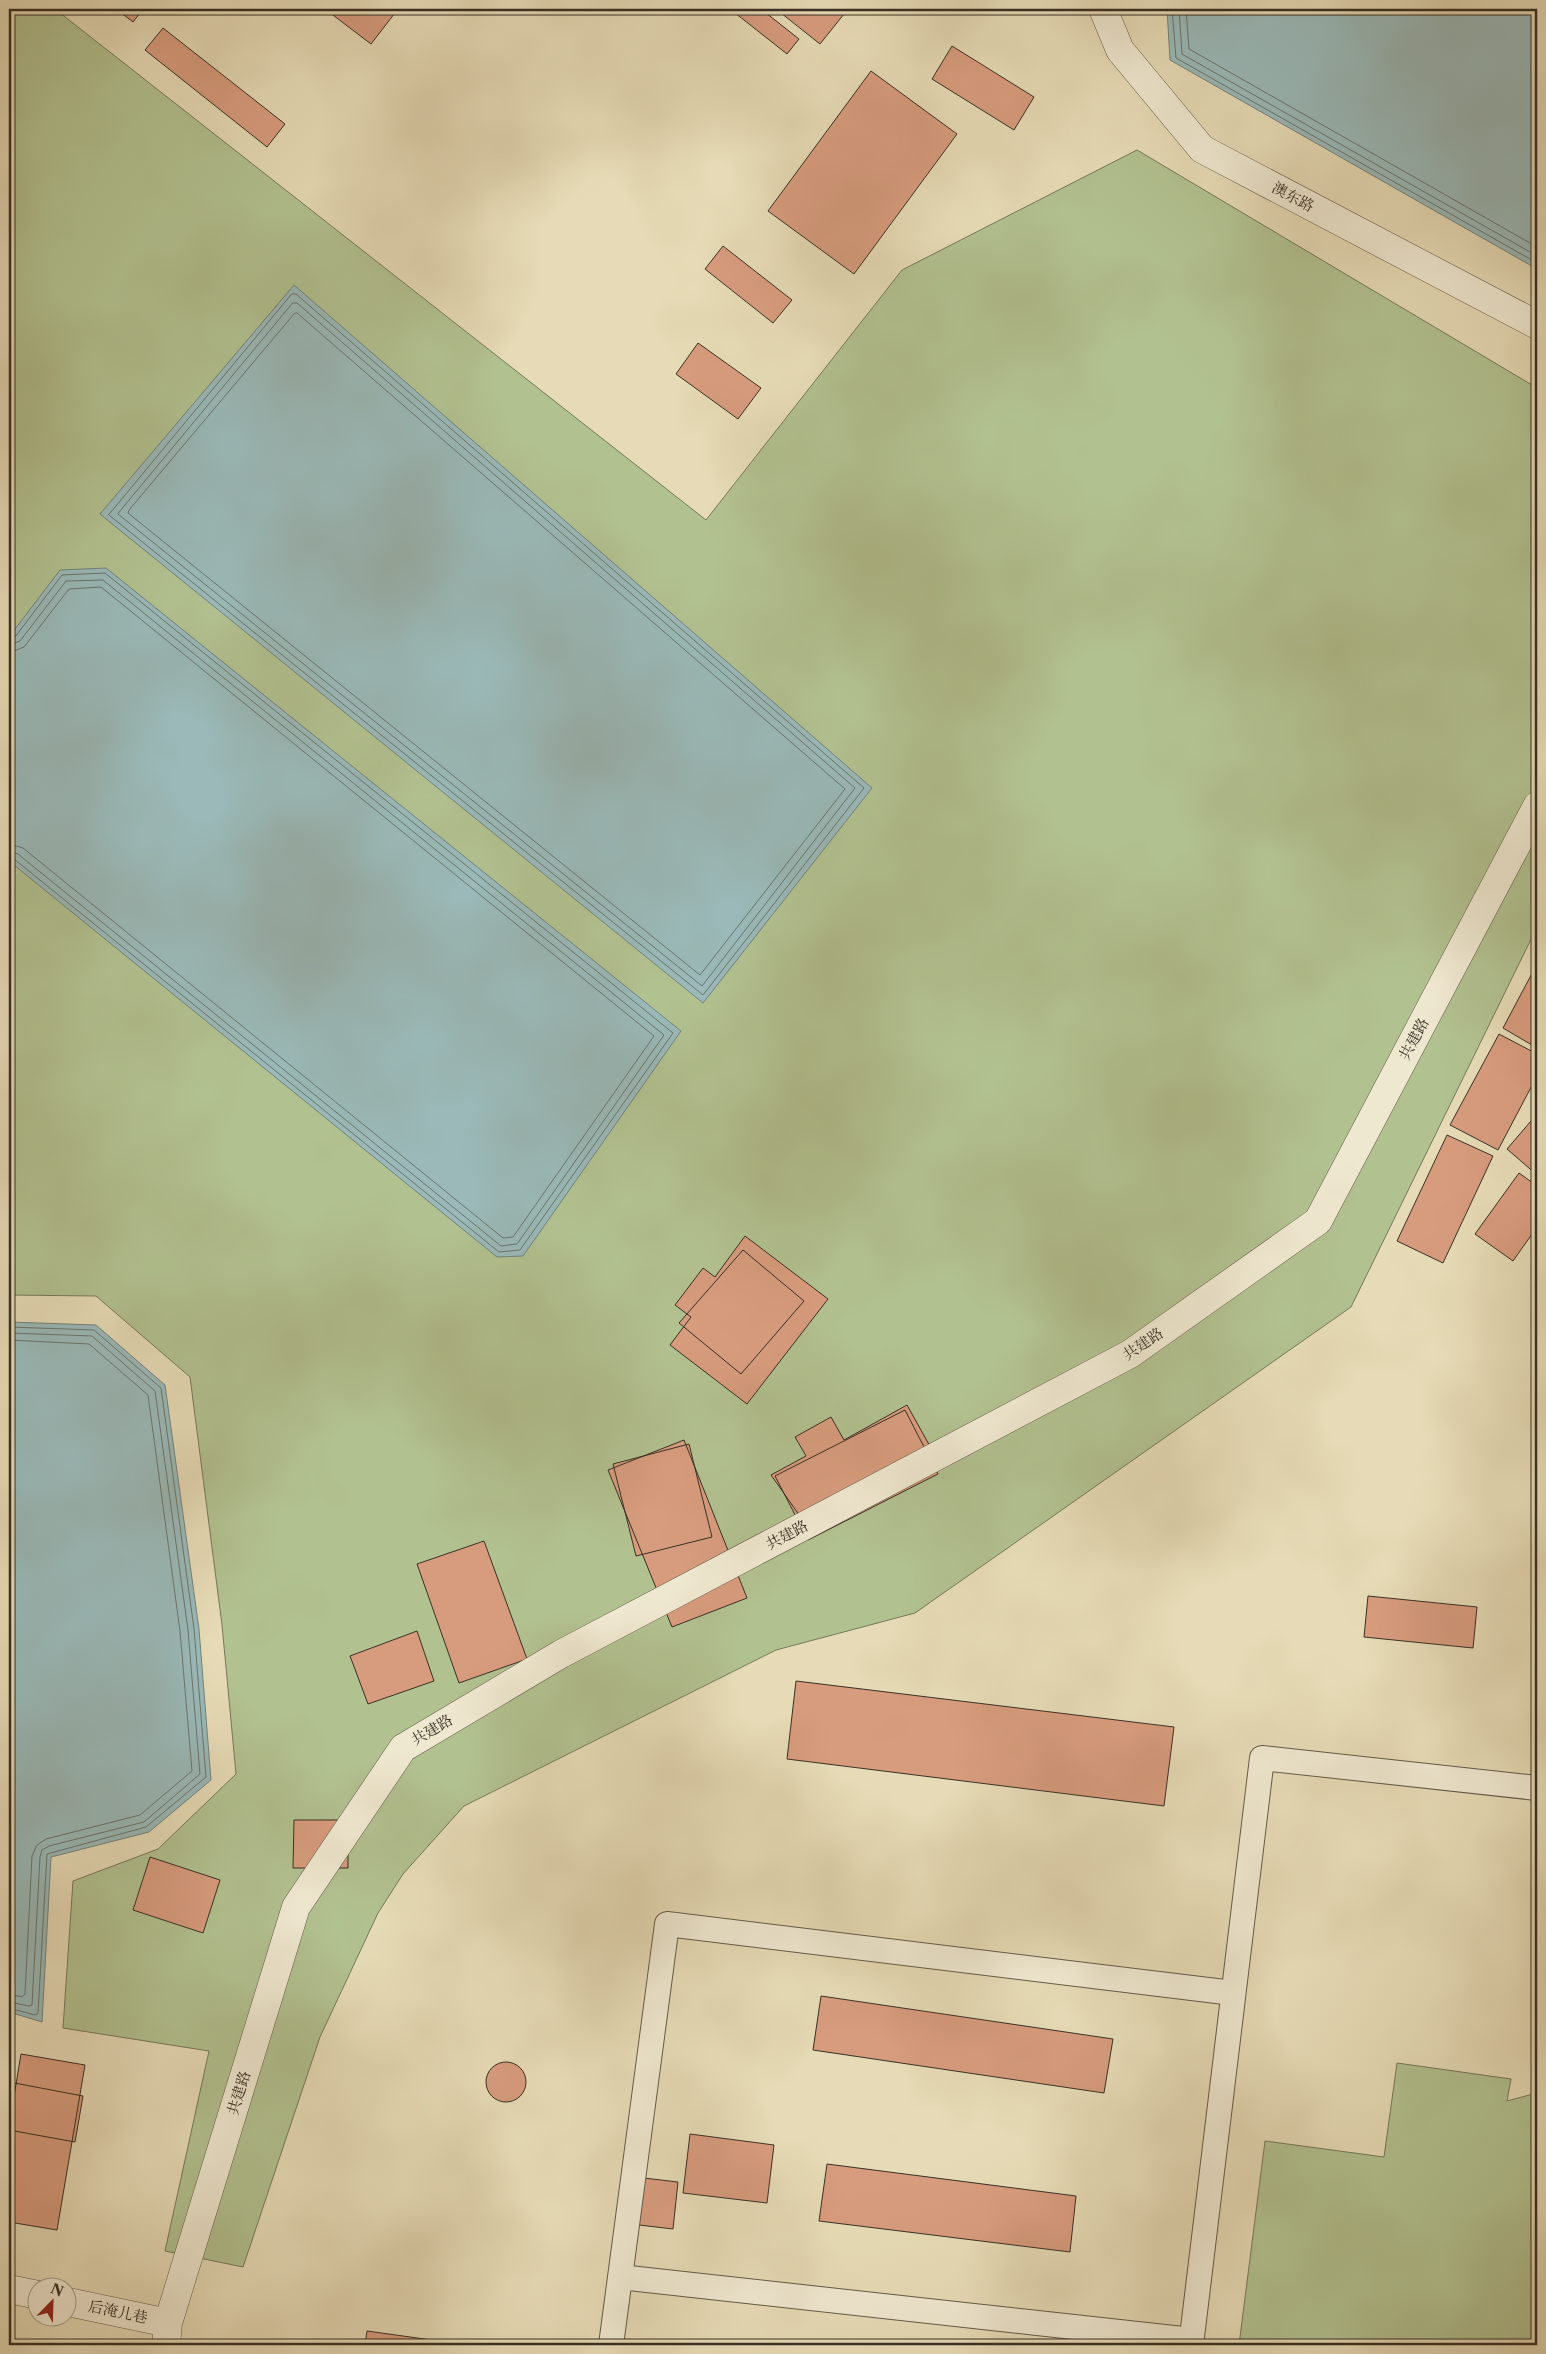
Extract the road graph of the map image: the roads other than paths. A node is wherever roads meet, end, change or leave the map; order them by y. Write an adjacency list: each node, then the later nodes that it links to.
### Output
1 (1102, 9): 2 (street, 澳东路)
2 (1537, 326)
3 (1537, 806): 10 (street, 共建路)
4 (1537, 1788): 5 (lane)
5 (1233, 1993): 6 (lane); 11 (lane)
6 (620, 2277): 11 (lane); 12 (lane)
7 (9, 2289): 8 (street)
8 (28, 2293)
9 (78, 2305): 10 (street, 后淹儿巷)
10 (167, 2334)
11 (1191, 2343)
12 (611, 2345)

